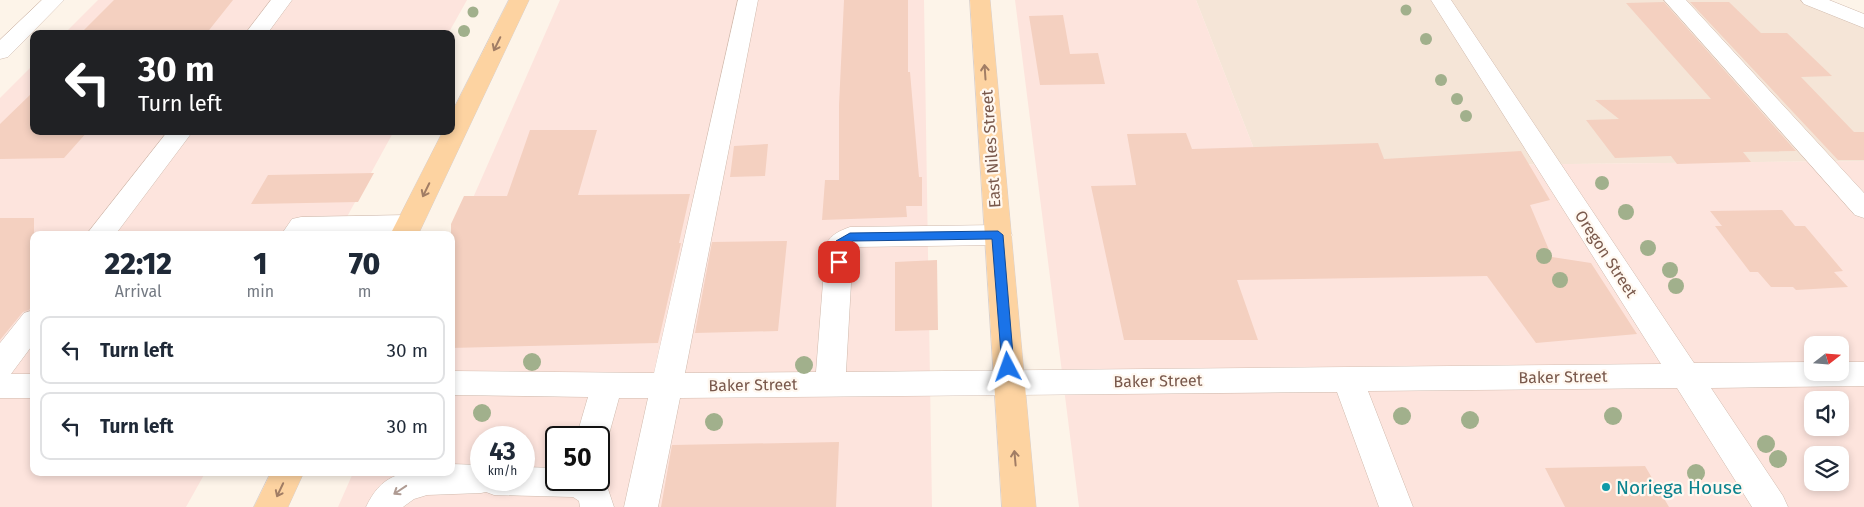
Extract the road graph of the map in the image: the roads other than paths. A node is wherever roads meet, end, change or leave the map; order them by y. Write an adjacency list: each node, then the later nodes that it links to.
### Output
1 (54, 0): 11 (street)
2 (282, 0): 10 (street)
3 (519, 0): 12 (main road, one-way to 12)
4 (748, 0): 31 (street)
5 (980, 0): 19 (main road, East Niles Street, one-way to 5)
6 (1442, 0): 23 (street, Oregon Street)
7 (1674, 0): 15 (street)
8 (1812, 0): 9 (street)
9 (1864, 22)
10 (259, 30)
11 (0, 52)
12 (455, 130)
13 (178, 135): 17 (street)
14 (452, 135): 16 (main road, one-way to 16)
15 (1864, 209)
16 (406, 229): 18 (street)
17 (103, 231)
18 (297, 231)
19 (998, 235): 25 (main road, East Niles Street); 27 (street)
20 (30, 326): 21 (street)
21 (0, 365)
22 (1864, 374): 23 (street, Baker Street)
23 (1686, 376): 24 (street, Baker Street); 40 (street, Oregon Street)
24 (1348, 379): 25 (street, Baker Street); 39 (street)
25 (1009, 382): 27 (street, Baker Street); 38 (main road, East Niles Street, one-way to 25)
26 (455, 383): 28 (street, Baker Street)
27 (830, 384): 31 (street, Baker Street)
28 (607, 385): 31 (street, Baker Street); 32 (street)
29 (0, 386): 30 (street)
30 (30, 386)
31 (665, 386): 37 (street)
32 (595, 426)
33 (286, 476): 35 (main road, one-way to 35)
34 (470, 480): 36 (street, one-way to 36)
35 (271, 507)
36 (383, 507)
37 (641, 507)
38 (1019, 507)
39 (1396, 507)
40 (1771, 507)

